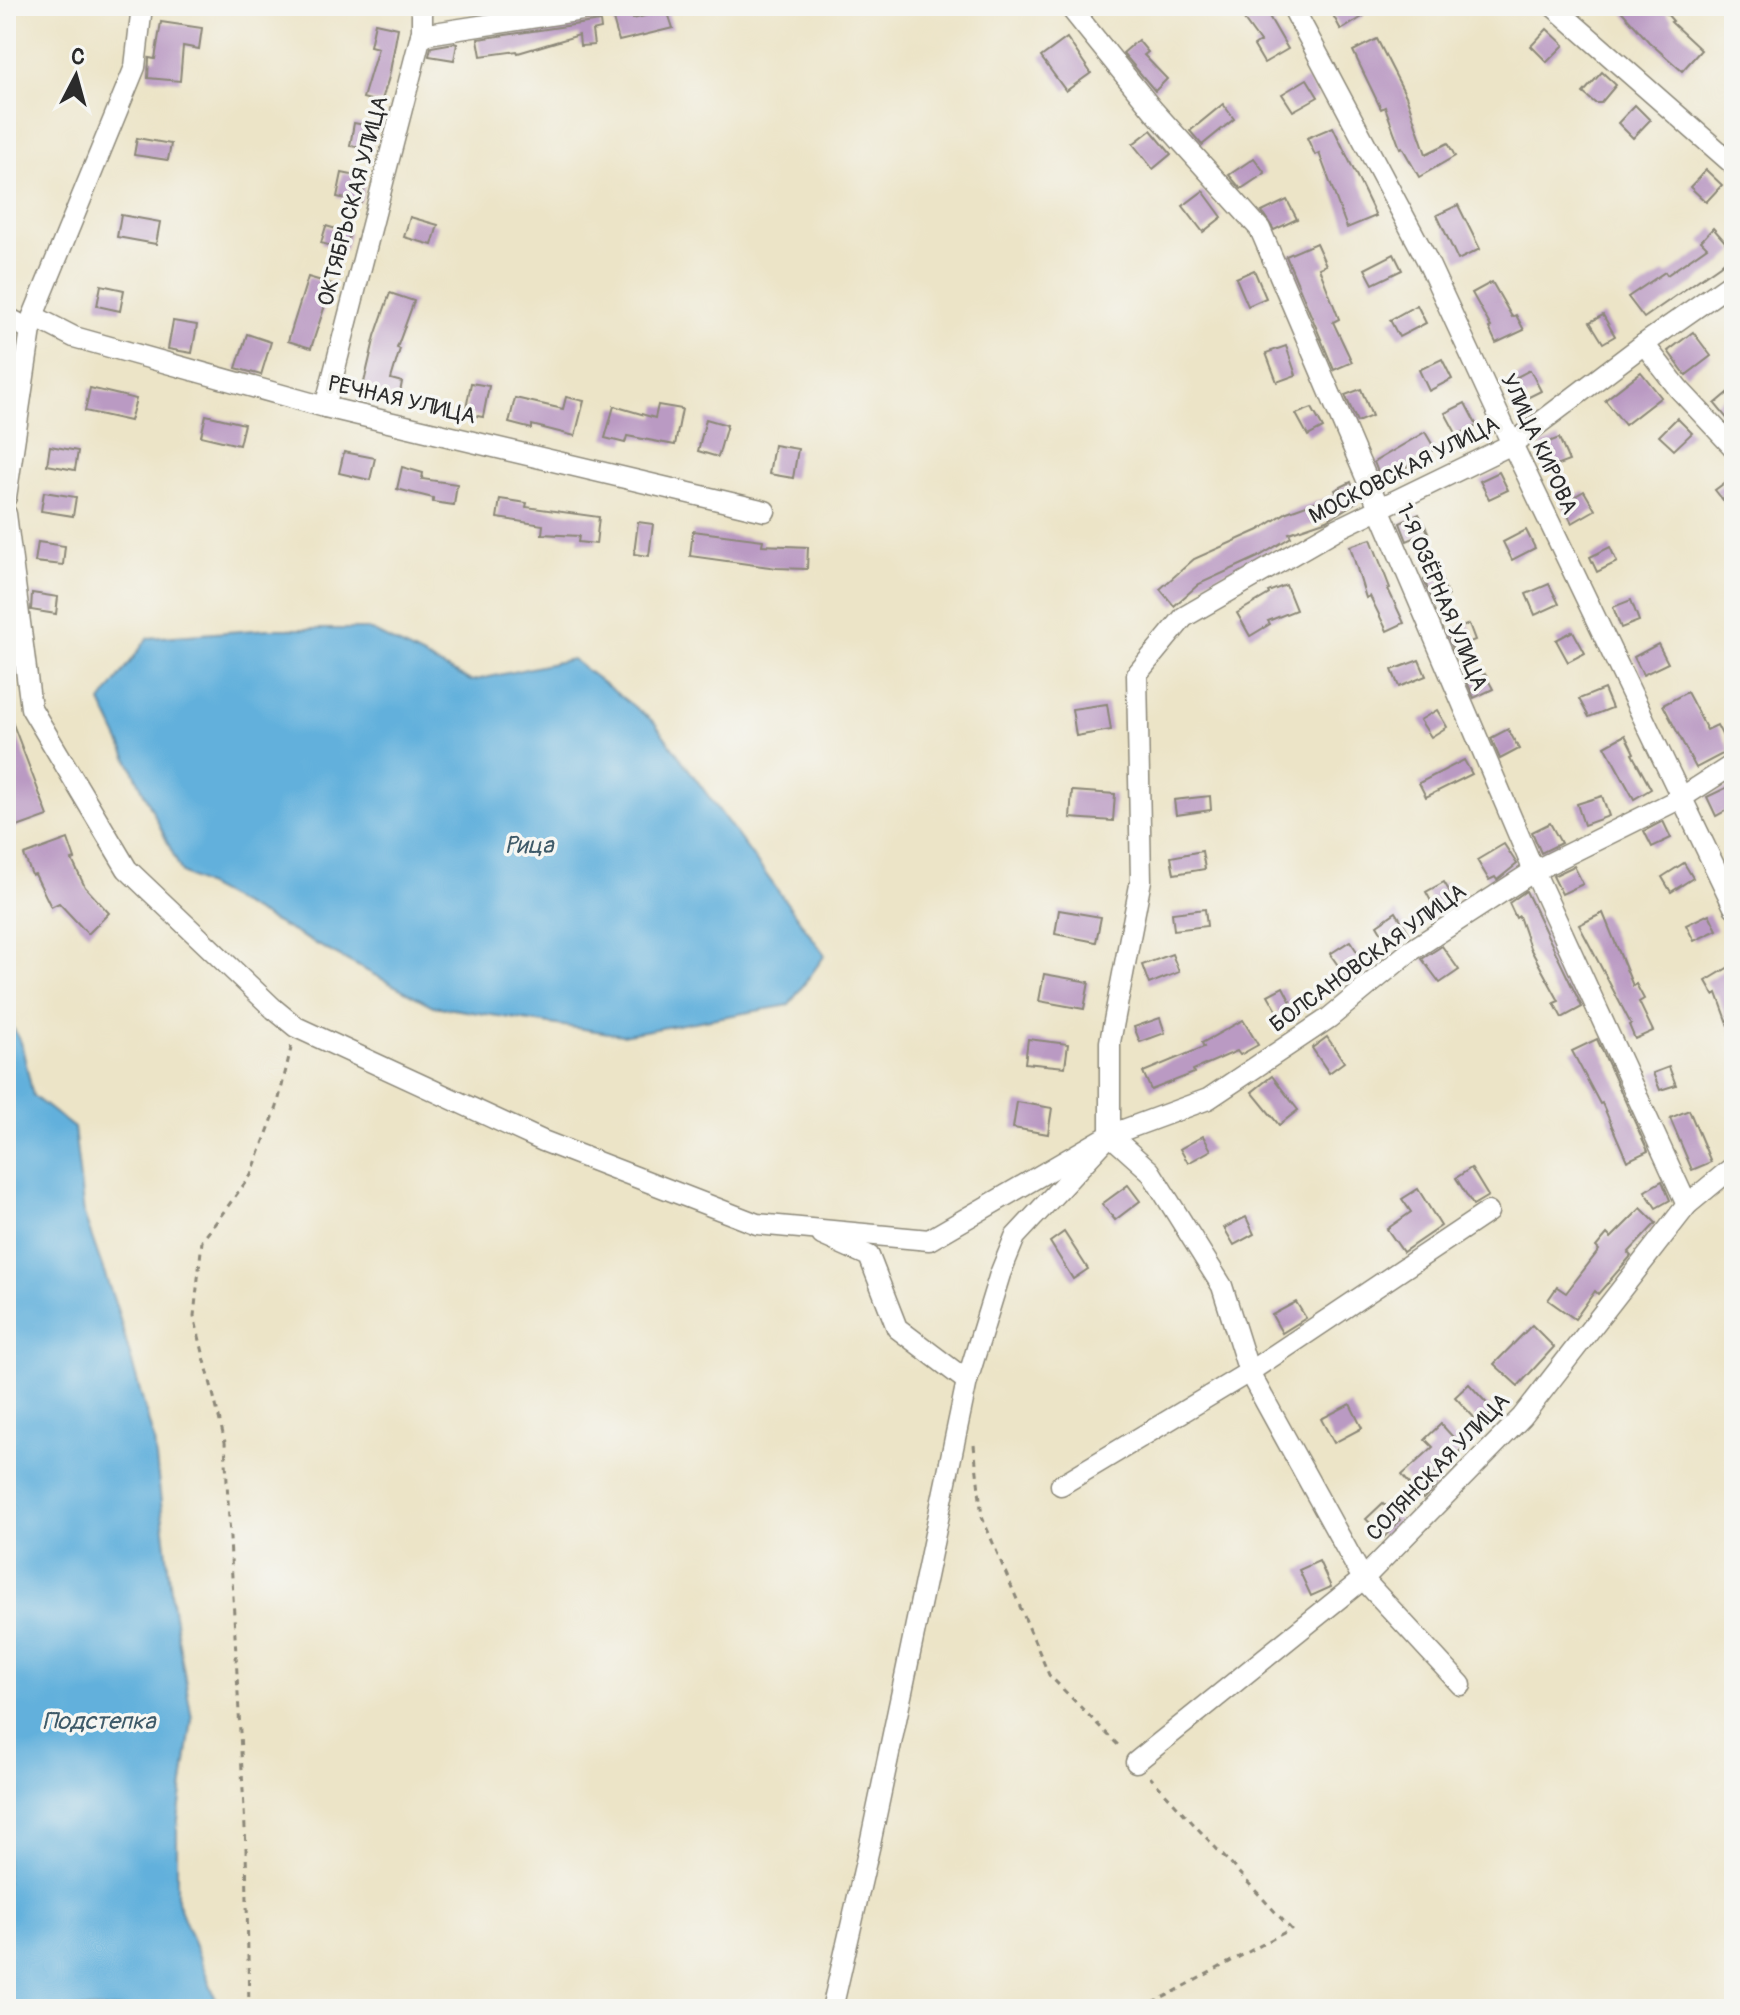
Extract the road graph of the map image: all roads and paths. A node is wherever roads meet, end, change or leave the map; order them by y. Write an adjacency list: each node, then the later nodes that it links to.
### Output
1 (142, 6): 11 (street)
2 (422, 6): 7 (street, ОКТЯБРЬСКАЯ УЛИЦА)
3 (608, 6): 7 (street)
4 (1069, 6): 17 (street, 1-Я ОЗЁРНАЯ УЛИЦА)
5 (1292, 6): 14 (street, УЛИЦА КИРОВА)
6 (1553, 6): 8 (street)
7 (421, 35): 13 (street, ОКТЯБРЬСКАЯ УЛИЦА)
8 (1734, 165)
9 (1734, 281): 12 (street, МОСКОВСКАЯ УЛИЦА)
10 (6, 317): 11 (street, РЕЧНАЯ УЛИЦА)
11 (32, 323): 13 (street, РЕЧНАЯ УЛИЦА); 16 (street)
12 (1644, 344): 14 (street, МОСКОВСКАЯ УЛИЦА); 15 (street)
13 (325, 407): 18 (street, РЕЧНАЯ УЛИЦА)
14 (1512, 444): 17 (street, МОСКОВСКАЯ УЛИЦА); 21 (street, УЛИЦА КИРОВА)
15 (1734, 448)
16 (6, 497)
17 (1377, 509): 22 (street, 1-Я ОЗЁРНАЯ УЛИЦА); 25 (street, МОСКОВСКАЯ УЛИЦА)
18 (765, 511)
19 (6, 514): 24 (street, БОЛСАНОВСКАЯ УЛИЦА)
20 (1734, 764): 21 (street, БОЛСАНОВСКАЯ УЛИЦА)
21 (1681, 798): 22 (street, БОЛСАНОВСКАЯ УЛИЦА); 23 (street, УЛИЦА КИРОВА)
22 (1534, 871): 25 (street, БОЛСАНОВСКАЯ УЛИЦА); 27 (street, 1-Я ОЗЁРНАЯ УЛИЦА)
23 (1734, 907)
24 (296, 1027): 29 (street, БОЛСАНОВСКАЯ УЛИЦА); 37 (path)
25 (1110, 1135): 29 (street, БОЛСАНОВСКАЯ УЛИЦА); 30 (street); 31 (street)
26 (1734, 1166): 27 (street, СОЛЯНСКАЯ УЛИЦА)
27 (1687, 1205): 34 (street, СОЛЯНСКАЯ УЛИЦА)
28 (1488, 1212): 30 (street)
29 (808, 1229): 31 (street)
30 (1249, 1372): 33 (street); 34 (street)
31 (967, 1381): 38 (street)
32 (973, 1442): 36 (path)
33 (1061, 1485)
34 (1363, 1579): 35 (street); 36 (street, СОЛЯНСКАЯ УЛИЦА)
35 (1461, 1685)
36 (1136, 1762): 39 (path)
37 (249, 2009)
38 (832, 2009)
39 (1142, 2009)

